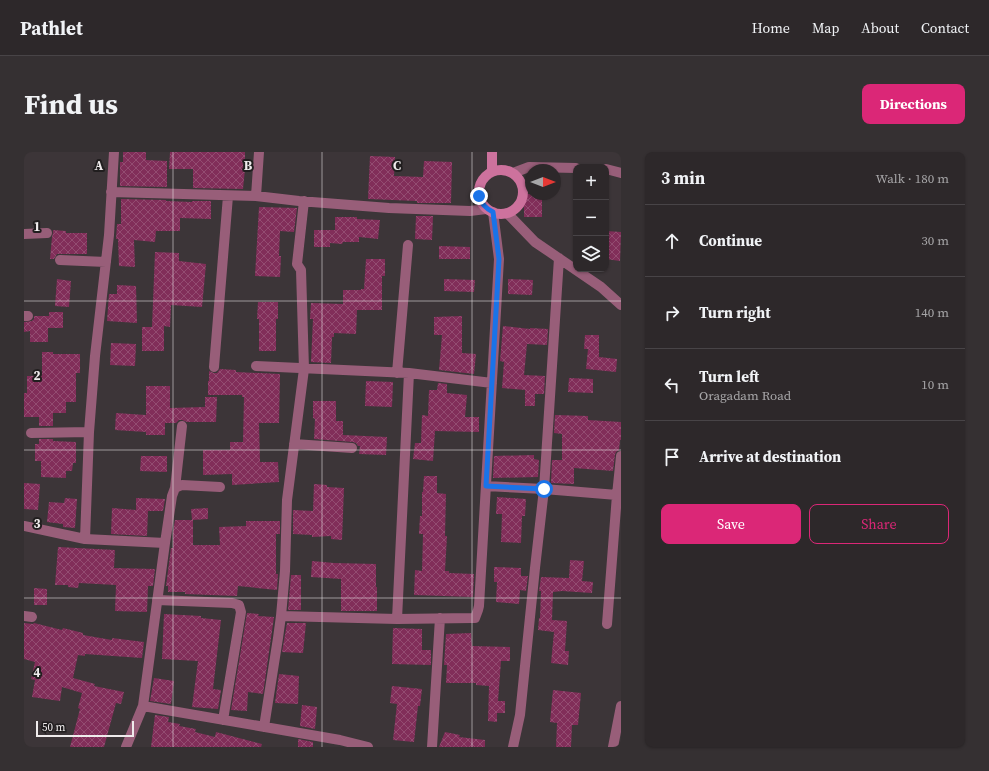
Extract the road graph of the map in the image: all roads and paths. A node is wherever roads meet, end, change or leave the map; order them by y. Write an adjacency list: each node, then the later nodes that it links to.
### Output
1 (114, 152): 9 (street)
2 (259, 152): 11 (street)
3 (492, 152): 6 (street)
4 (573, 168): 7 (street)
5 (609, 170): 8 (street)
6 (492, 171): 7 (street); 13 (street)
7 (513, 173): 14 (street)
8 (621, 173)
9 (111, 192): 10 (street); 20 (street)
10 (228, 196): 11 (street); 23 (street)
11 (256, 196): 12 (street)
12 (304, 201): 13 (street); 24 (street)
13 (490, 210): 14 (street); 27 (street)
14 (507, 213): 18 (street)
15 (47, 233): 16 (street)
16 (24, 234)
17 (408, 245): 25 (street)
18 (559, 258): 21 (street); 37 (street)
19 (60, 260): 20 (street)
20 (106, 262): 29 (street)
21 (621, 305)
22 (256, 366): 24 (street)
23 (214, 367)
24 (304, 369): 25 (street); 31 (street)
25 (397, 372): 26 (street)
26 (409, 373): 27 (street); 45 (street)
27 (492, 383): 34 (street)
28 (182, 426): 36 (street)
29 (89, 432): 30 (street); 40 (street)
30 (31, 433)
31 (294, 444): 32 (street); 43 (street)
32 (352, 448)
33 (621, 456): 38 (street)
34 (486, 486): 37 (street); 44 (street)
35 (220, 487): 36 (street)
36 (175, 488): 41 (street)
37 (544, 489): 38 (street); 55 (street)
38 (617, 495): 46 (street)
39 (24, 526): 40 (street)
40 (85, 539): 41 (street)
41 (165, 543): 42 (street)
42 (158, 600): 47 (street); 49 (street)
43 (281, 616): 45 (street); 50 (street)
44 (440, 618): 45 (street); 54 (street)
45 (397, 619)
46 (607, 624)
47 (143, 706): 49 (street); 52 (street)
48 (621, 706): 56 (street)
49 (223, 720): 50 (street)
50 (264, 727): 51 (street)
51 (339, 744): 53 (street)
52 (126, 747)
53 (368, 747)
54 (432, 747)
55 (513, 747)
56 (613, 747)

